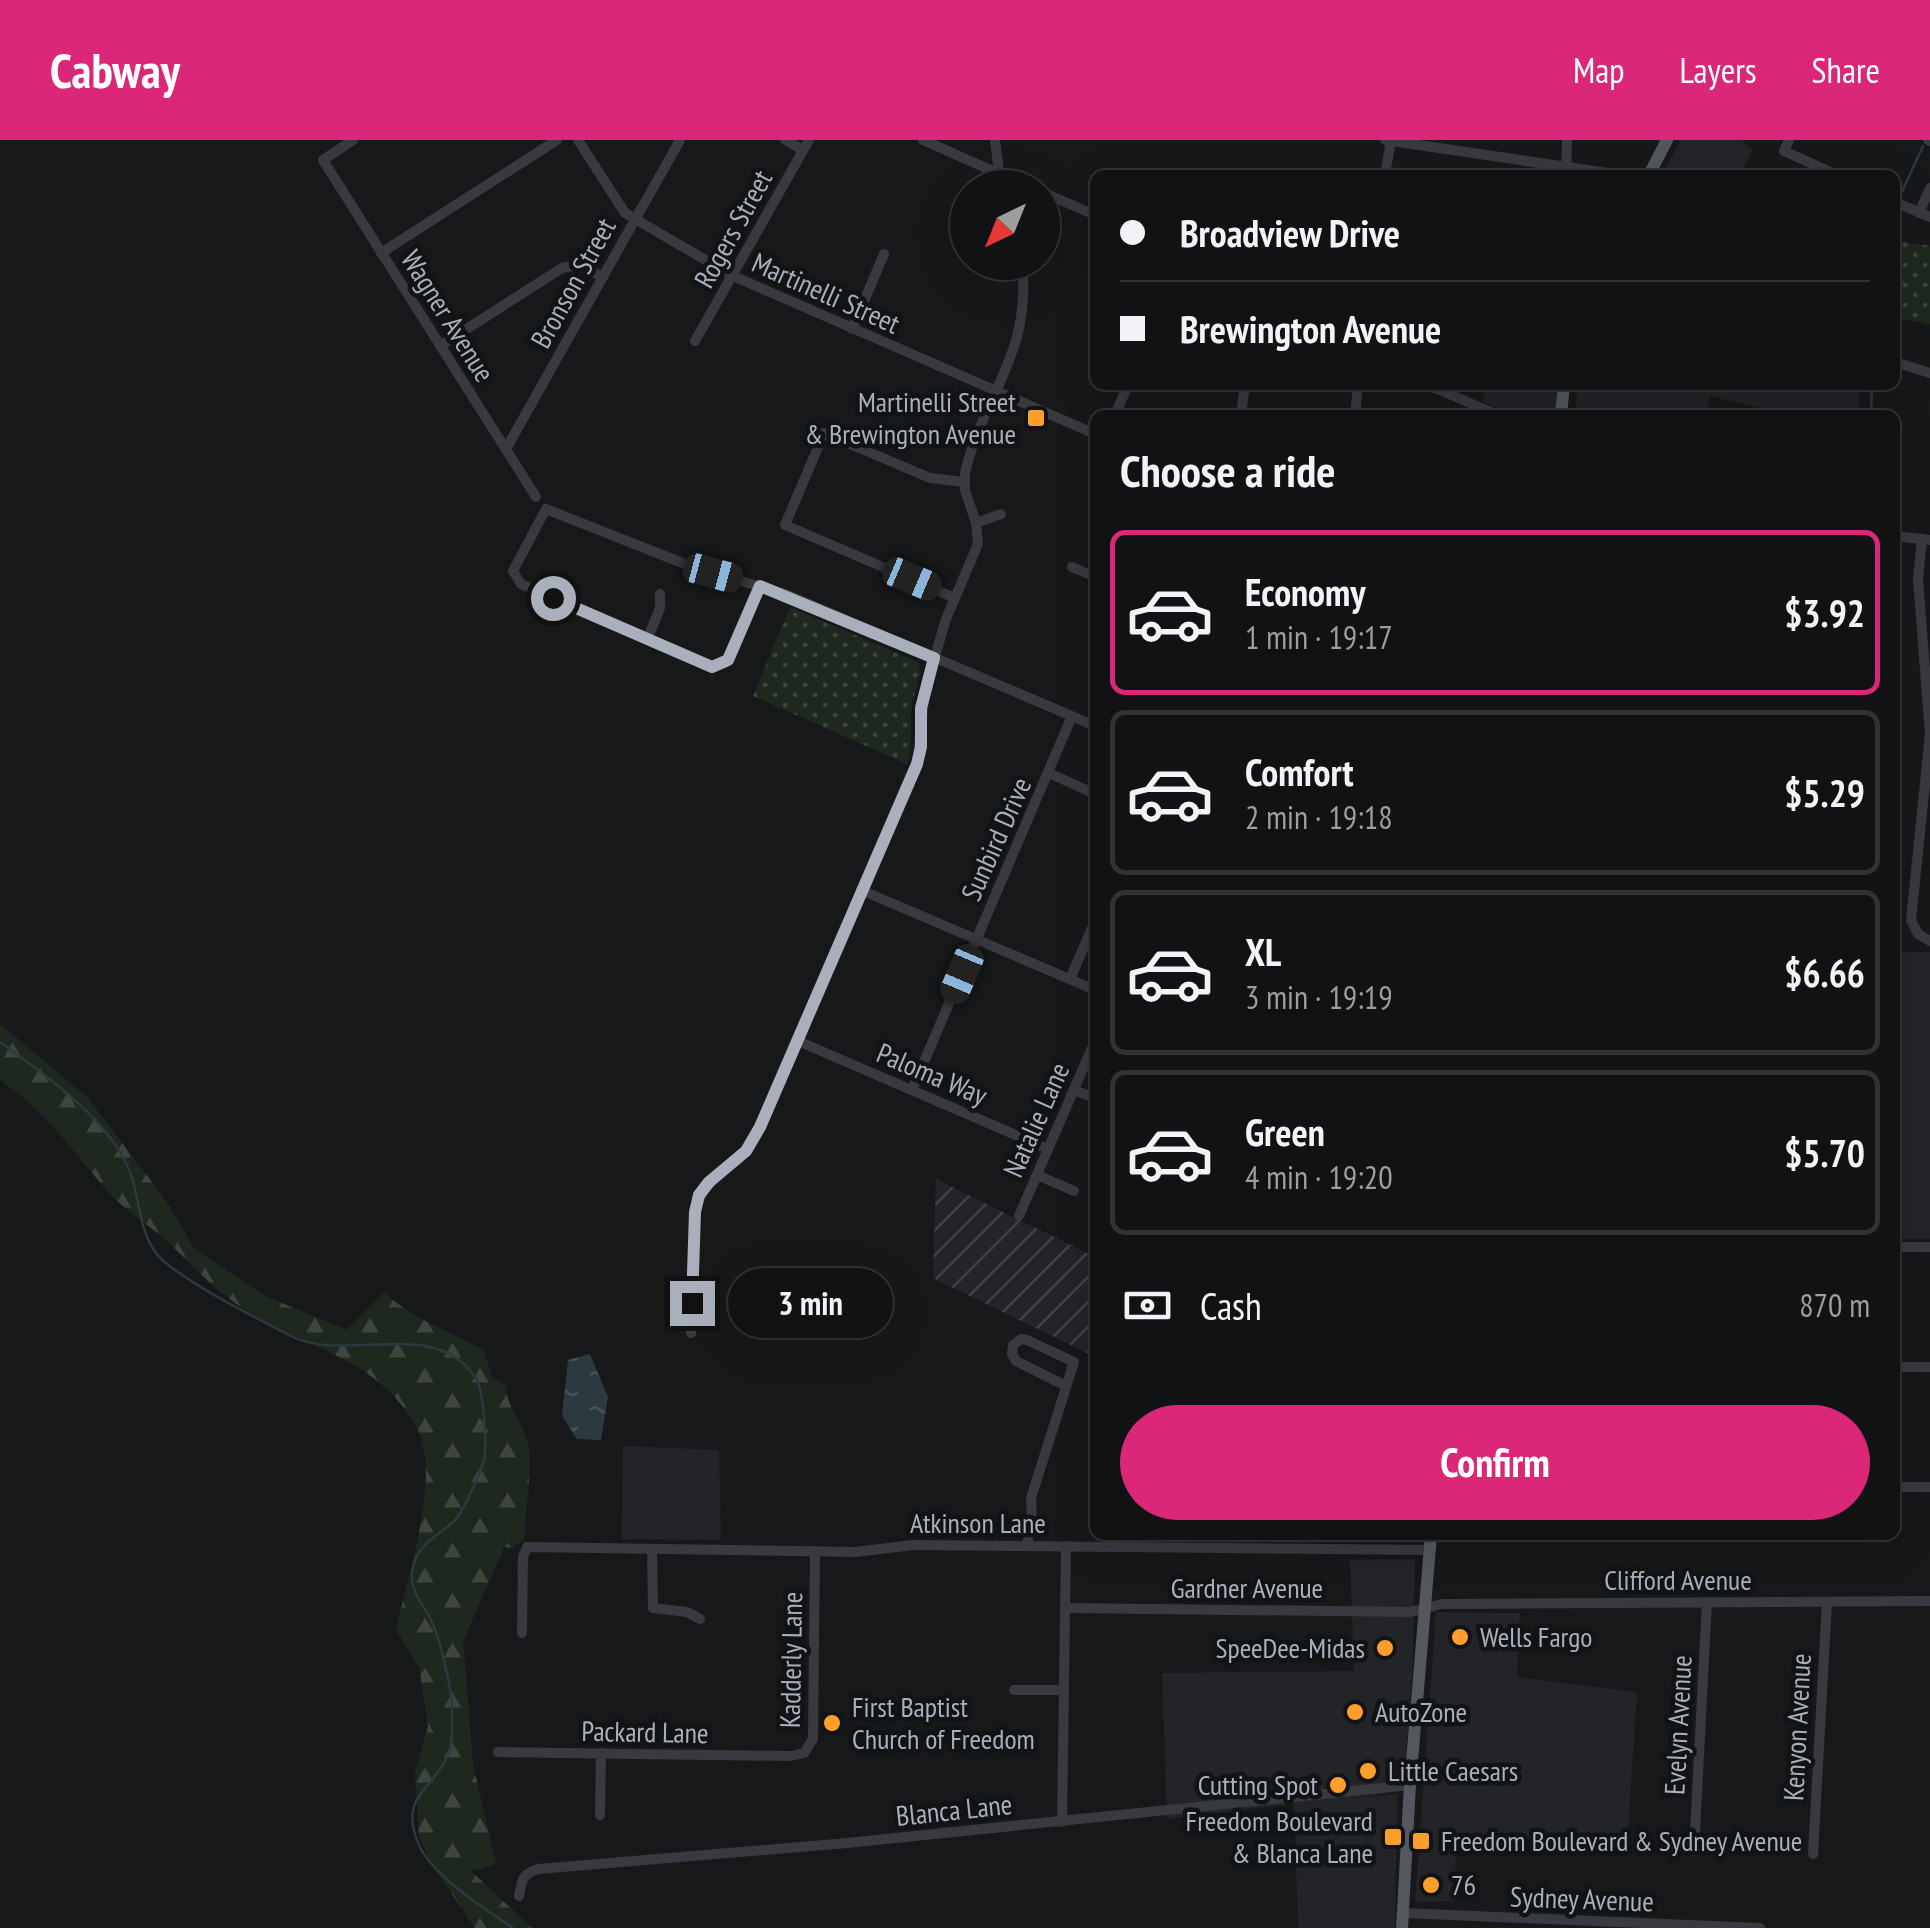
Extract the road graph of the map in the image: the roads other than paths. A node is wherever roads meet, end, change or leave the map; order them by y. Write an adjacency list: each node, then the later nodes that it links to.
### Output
1 (353, 140): 26 (street, Wagner Avenue)
2 (557, 140): 26 (street)
3 (578, 140): 25 (street, Martinelli Street)
4 (680, 140): 25 (street, Bronson Street)
5 (785, 140): 11 (street)
6 (922, 140): 13 (street)
7 (995, 140): 14 (street)
8 (1389, 140): 15 (street); 16 (street)
9 (1567, 140): 17 (street)
10 (1667, 140): 18 (main road)
11 (806, 145): 28 (street, Rogers Street)
12 (1786, 145): 19 (street)
13 (991, 170)
14 (998, 170)
15 (1386, 170)
16 (1560, 170)
17 (1566, 170)
18 (1652, 170)
19 (1828, 170)
20 (1930, 188): 24 (street)
21 (1060, 200): 23 (street)
22 (1900, 204): 24 (street)
23 (1090, 213)
24 (1925, 215)
25 (635, 219): 28 (street, Martinelli Street); 29 (street, Bronson Street)
26 (381, 254): 33 (street, Wagner Avenue)
27 (884, 254): 31 (street)
28 (732, 276): 31 (street, Martinelli Street); 32 (street, Rogers Street)
29 (603, 277): 33 (street); 40 (street, Bronson Street)
30 (1023, 280): 37 (street)
31 (852, 329): 37 (street, Martinelli Street)
32 (695, 341)
33 (440, 346): 40 (street, Wagner Avenue)
34 (1900, 364): 35 (street)
35 (1930, 373)
36 (1440, 390): 38 (street)
37 (997, 393): 39 (street, Martinelli Street); 41 (street)
38 (1486, 410)
39 (1090, 432)
40 (506, 449): 42 (street, Wagner Avenue)
41 (964, 482): 44 (street); 51 (street)
42 (536, 497)
43 (1001, 514): 44 (street)
44 (976, 522): 51 (street)
45 (1900, 537): 46 (street)
46 (1926, 540): 54 (street)
47 (1072, 566): 48 (street)
48 (1090, 575)
49 (760, 586): 52 (street); 52 (street); 53 (street)
50 (660, 594): 52 (street)
51 (955, 598): 53 (street)
52 (647, 640)
53 (934, 658): 55 (street); 60 (street)
54 (1928, 682): 59 (street)
55 (1072, 716): 56 (street); 57 (street, Sunbird Drive)
56 (1090, 724)
57 (1049, 773): 58 (street); 62 (street, Sunbird Drive)
58 (1090, 792)
59 (1925, 822): 63 (street)
60 (861, 890): 62 (street); 66 (street)
61 (1090, 933): 64 (street)
62 (977, 939): 64 (street); 68 (street, Sunbird Drive)
63 (1930, 941)
64 (1070, 979): 65 (street)
65 (1090, 988)
66 (798, 1041): 68 (street, Paloma Way); 77 (street)
67 (1090, 1053): 69 (street, Natalie Lane)
68 (912, 1090): 71 (street, Paloma Way)
69 (1074, 1090): 70 (street); 71 (street, Natalie Lane)
70 (1090, 1096)
71 (1048, 1149): 72 (street, Natalie Lane)
72 (1037, 1175): 73 (street); 74 (street, Natalie Lane)
73 (1074, 1192)
74 (1019, 1216)
75 (1900, 1247): 76 (street)
76 (1930, 1247)
77 (691, 1333)
78 (1900, 1367): 79 (street)
79 (1930, 1367)
80 (1066, 1386): 80 (street); 85 (street)
81 (1900, 1487): 82 (street)
82 (1930, 1487)
83 (1431, 1540): 88 (main road)
84 (1137, 1541): 86 (street, Atkinson Lane); 88 (street, Atkinson Lane)
85 (1027, 1546): 86 (street, Atkinson Lane); 89 (street, Atkinson Lane)
86 (1066, 1546): 93 (street)
87 (652, 1549): 89 (street, Atkinson Lane); 95 (street); 96 (street, Atkinson Lane)
88 (1430, 1550): 94 (main road)
89 (814, 1551): 101 (street, Kadderly Lane)
90 (1707, 1602): 91 (street, Clifford Avenue); 94 (street, Clifford Avenue); 105 (street, Evelyn Avenue)
91 (1826, 1602): 92 (street, Clifford Avenue); 106 (street, Kenyon Avenue)
92 (1930, 1602)
93 (1066, 1608): 94 (street, Gardner Avenue); 98 (street)
94 (1426, 1608): 102 (main road)
95 (700, 1619)
96 (522, 1633)
97 (1014, 1690): 98 (street)
98 (1064, 1690): 104 (street)
99 (498, 1752): 100 (street, Packard Lane)
100 (601, 1753): 101 (street, Packard Lane); 103 (street)
101 (791, 1756)
102 (1410, 1786): 104 (street, Blanca Lane); 108 (main road)
103 (600, 1815)
104 (1062, 1822): 107 (street, Blanca Lane)
105 (1694, 1851)
106 (1813, 1854)
107 (520, 1896)
108 (1403, 1921): 109 (street, Sydney Avenue)
109 (1566, 1925): 110 (street, Sydney Avenue)
110 (1760, 1928)

